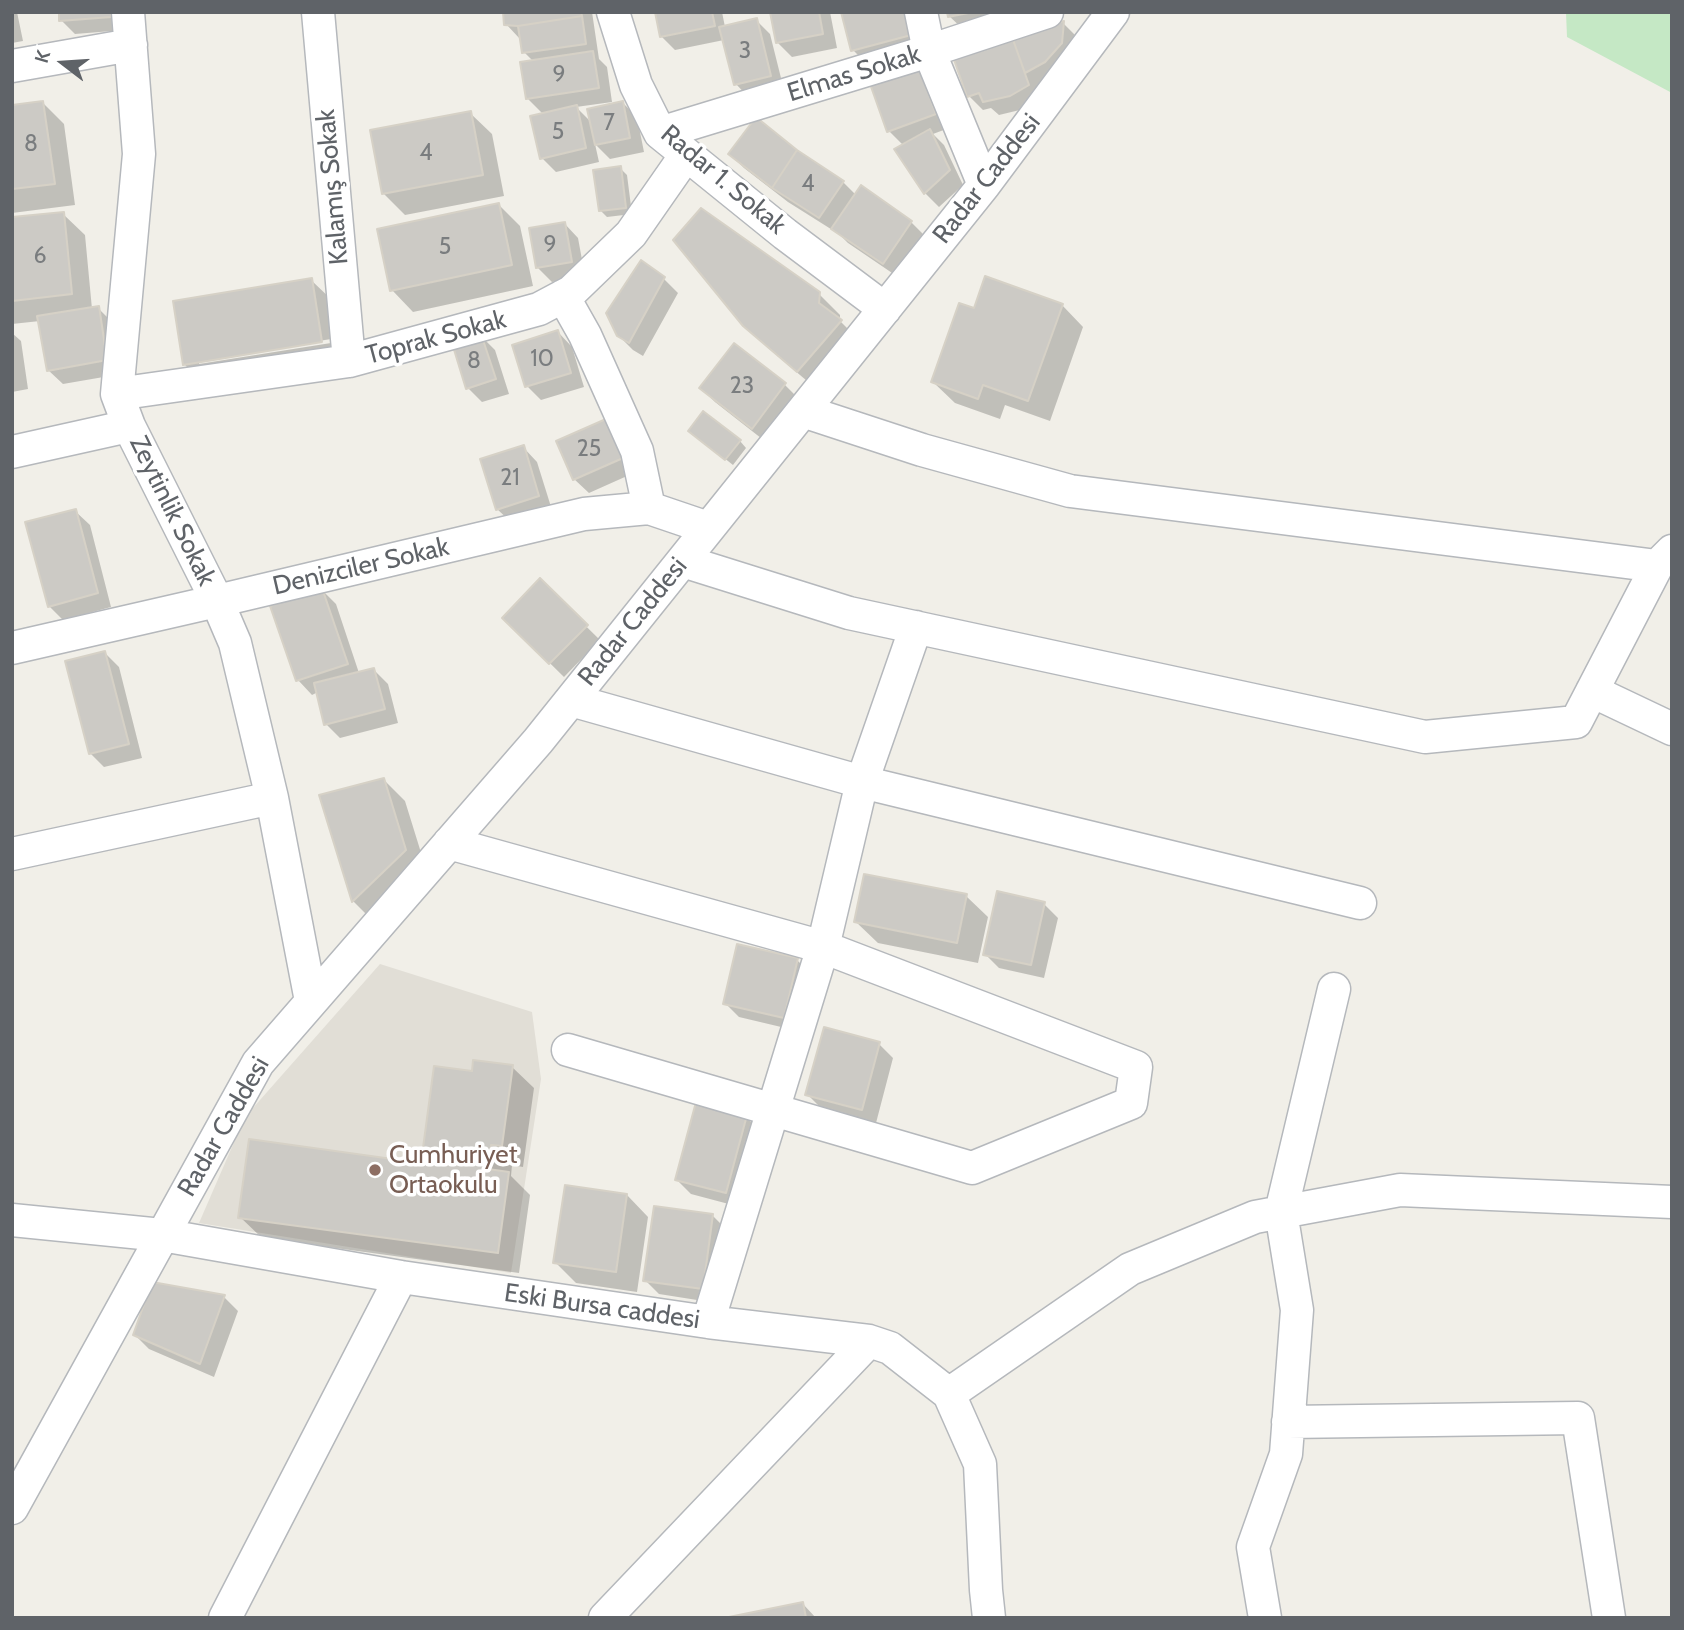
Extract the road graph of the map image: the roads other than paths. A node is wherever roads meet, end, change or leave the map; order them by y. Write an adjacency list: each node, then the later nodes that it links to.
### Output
1 (128, 12): 7 (street, Zeytinlik Sokak)
2 (318, 12): 15 (street, Kalamış Sokak)
3 (613, 12): 10 (street, Radar 1. Sokak)
4 (922, 12): 8 (street)
5 (1047, 12): 8 (street, Elmas Sokak)
6 (1113, 12): 12 (street, Radar Caddesi)
7 (131, 45): 9 (street); 16 (street, Zeytinlik Sokak)
8 (929, 51): 10 (street, Elmas Sokak); 12 (street)
9 (12, 66)
10 (660, 133): 11 (street, Radar 1. Sokak)
11 (686, 155): 13 (street, Toprak Sokak); 14 (street, Radar 1. Sokak)
12 (984, 185): 14 (street, Radar Caddesi)
13 (563, 296): 15 (street, Toprak Sokak); 20 (street)
14 (885, 309): 17 (street, Radar Caddesi)
15 (349, 361): 16 (street, Toprak Sokak)
16 (117, 394): 18 (street, Zeytinlik Sokak)
17 (803, 411): 21 (street, Radar Caddesi); 22 (street)
18 (129, 426): 19 (street); 24 (street, Zeytinlik Sokak)
19 (12, 452)
20 (649, 509): 21 (street, Denizciler Sokak); 24 (street, Denizciler Sokak)
21 (708, 528): 23 (street, Radar Caddesi)
22 (1664, 559): 27 (street)
23 (683, 561): 25 (street); 28 (street, Radar Caddesi)
24 (216, 601): 26 (street, Denizciler Sokak); 31 (street, Zeytinlik Sokak)
25 (916, 627): 27 (street); 30 (street)
26 (12, 648)
27 (1592, 691): 29 (street)
28 (571, 700): 30 (street); 32 (street, Radar Caddesi)
29 (1672, 729)
30 (862, 782): 34 (street); 35 (street)
31 (272, 798): 33 (street); 37 (street, Zeytinlik Sokak)
32 (449, 843): 35 (street); 37 (street, Radar Caddesi)
33 (12, 854)
34 (1360, 903)
35 (823, 947): 39 (street); 39 (street)
36 (1334, 989): 41 (street)
37 (311, 1001): 43 (street, Radar Caddesi)
38 (568, 1051): 39 (street)
39 (773, 1111): 45 (street)
40 (1672, 1202): 41 (street)
41 (1281, 1212): 47 (street); 48 (street)
42 (12, 1220): 43 (street, Eski Bursa caddesi)
43 (162, 1235): 44 (street, Eski Bursa caddesi); 49 (street, Radar Caddesi)
44 (401, 1278): 45 (street, Eski Bursa caddesi); 50 (street)
45 (708, 1322): 46 (street, Eski Bursa caddesi)
46 (869, 1341): 47 (street, Eski Bursa caddesi); 51 (street)
47 (949, 1394): 52 (street, Eski Bursa caddesi)
48 (1288, 1422): 53 (street); 54 (street)
49 (12, 1508)
50 (225, 1618)
51 (605, 1618)
52 (989, 1618)
53 (1265, 1618)
54 (1609, 1618)

